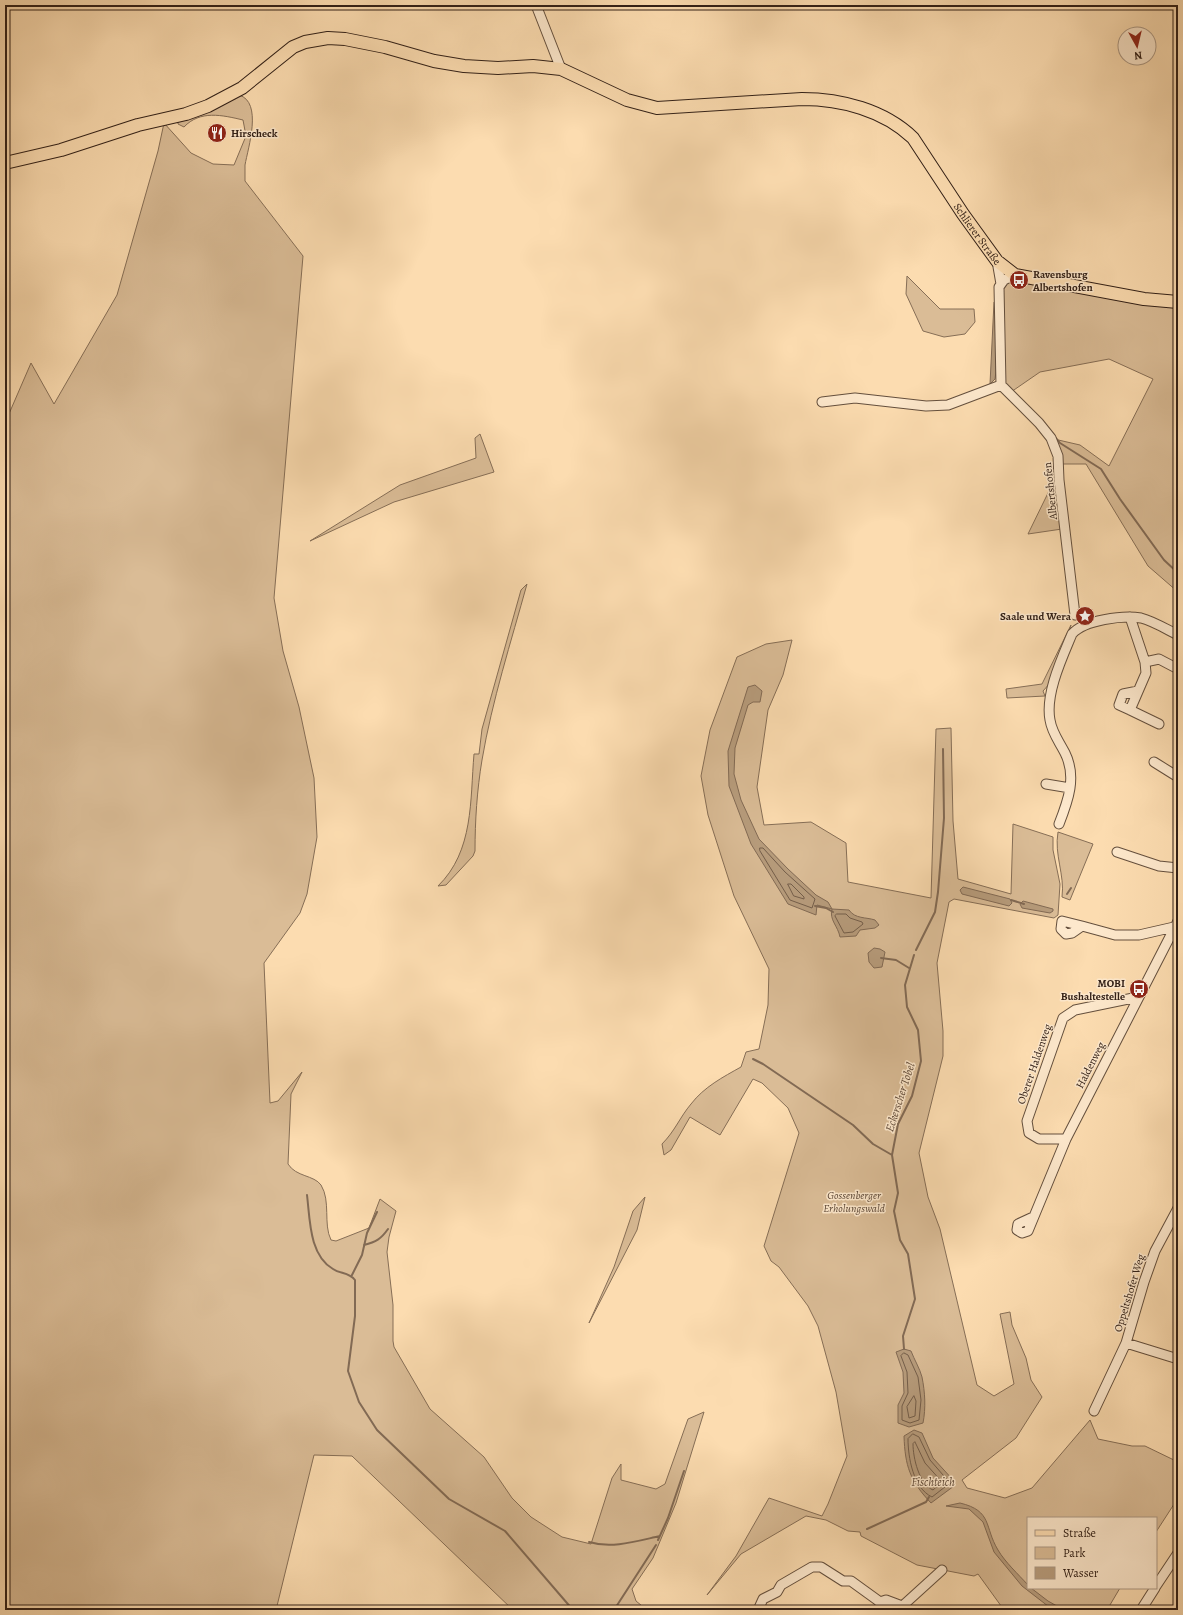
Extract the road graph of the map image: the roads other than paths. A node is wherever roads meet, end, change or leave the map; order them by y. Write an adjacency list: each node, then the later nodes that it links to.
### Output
1 (536, 5): 2 (street)
2 (561, 69): 3 (main road, Schlierer Straße); 4 (main road, Schlierer Straße)
3 (5, 163)
4 (997, 261): 5 (main road, Schlierer Straße); 6 (street)
5 (1015, 275): 6 (street); 7 (main road, Schlierer Straße)
6 (1001, 284): 8 (street)
7 (1178, 302)
8 (1000, 385): 9 (street); 10 (street, Albertshofen)
9 (822, 402)
10 (1075, 615)
11 (1130, 617): 12 (street); 13 (street); 19 (street)
12 (1178, 635)
13 (1145, 662): 14 (street); 15 (street)
14 (1178, 669)
15 (1159, 724)
16 (1154, 762): 17 (street)
17 (1178, 777)
18 (1046, 784): 19 (street)
19 (1070, 788): 20 (street)
20 (1059, 824)
21 (1117, 852): 22 (street)
22 (1178, 868)
23 (1176, 924): 24 (street, Haldenweg); 25 (street, Haldenweg)
24 (1082, 926)
25 (1138, 998): 26 (street, Haldenweg); 26 (street, Oberer Haldenweg)
26 (1066, 1139): 28 (street, Haldenweg)
27 (1178, 1208): 29 (street, Oppeltshofer Weg)
28 (1033, 1217)
29 (1126, 1343): 30 (street, Oppeltshofer Weg); 31 (street, Oppeltshofer Weg)
30 (1178, 1359)
31 (1094, 1411)
32 (1178, 1553): 34 (street)
33 (942, 1570): 37 (street)
34 (1157, 1585)
35 (1155, 1589): 39 (street)
36 (880, 1606): 37 (street); 38 (street)
37 (900, 1608)
38 (758, 1610)
39 (1140, 1610)

